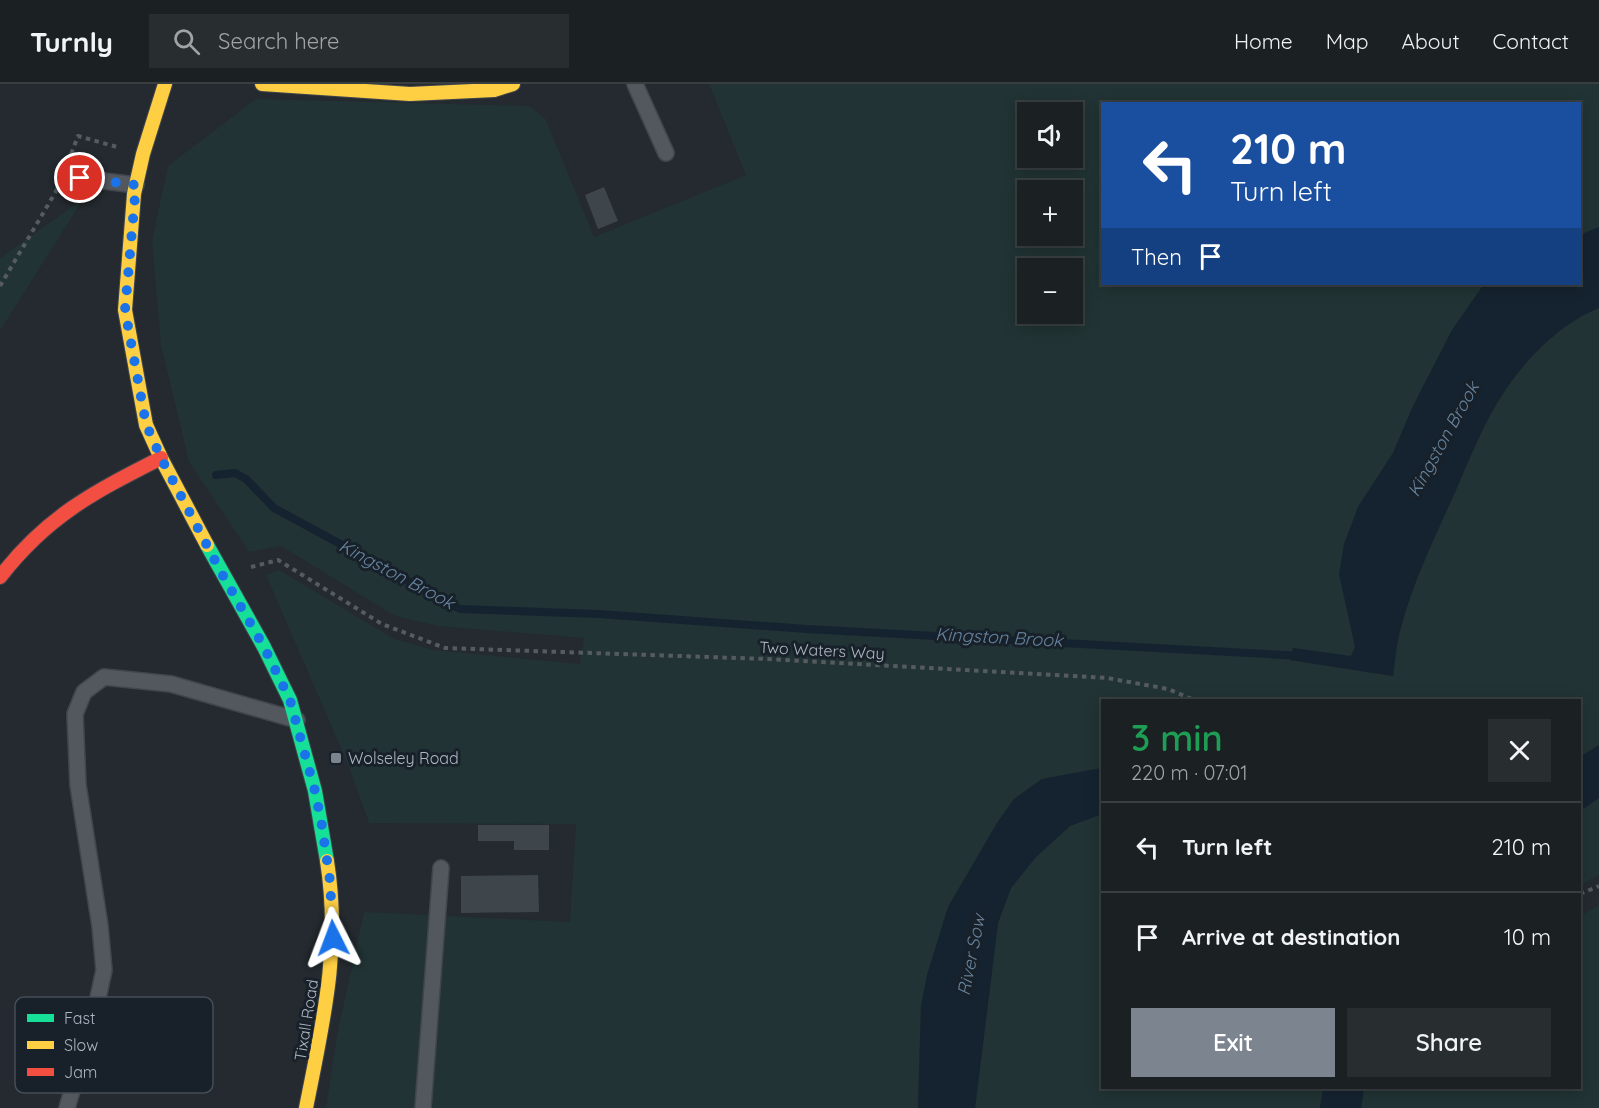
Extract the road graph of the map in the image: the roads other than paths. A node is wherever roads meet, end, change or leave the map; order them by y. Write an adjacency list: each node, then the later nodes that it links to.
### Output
1 (165, 84): 7 (street, Tixall Road)
2 (262, 84): 3 (street)
3 (513, 84)
4 (635, 84): 5 (lane)
5 (666, 153)
6 (80, 178): 7 (lane)
7 (136, 185): 8 (street, Tixall Road)
8 (161, 458): 9 (street); 10 (street, Tixall Road)
9 (0, 577)
10 (297, 720): 12 (lane); 15 (street, Tixall Road)
11 (441, 868): 16 (lane)
12 (98, 997)
13 (71, 1093): 14 (lane)
14 (67, 1108)
15 (306, 1108)
16 (423, 1108)

